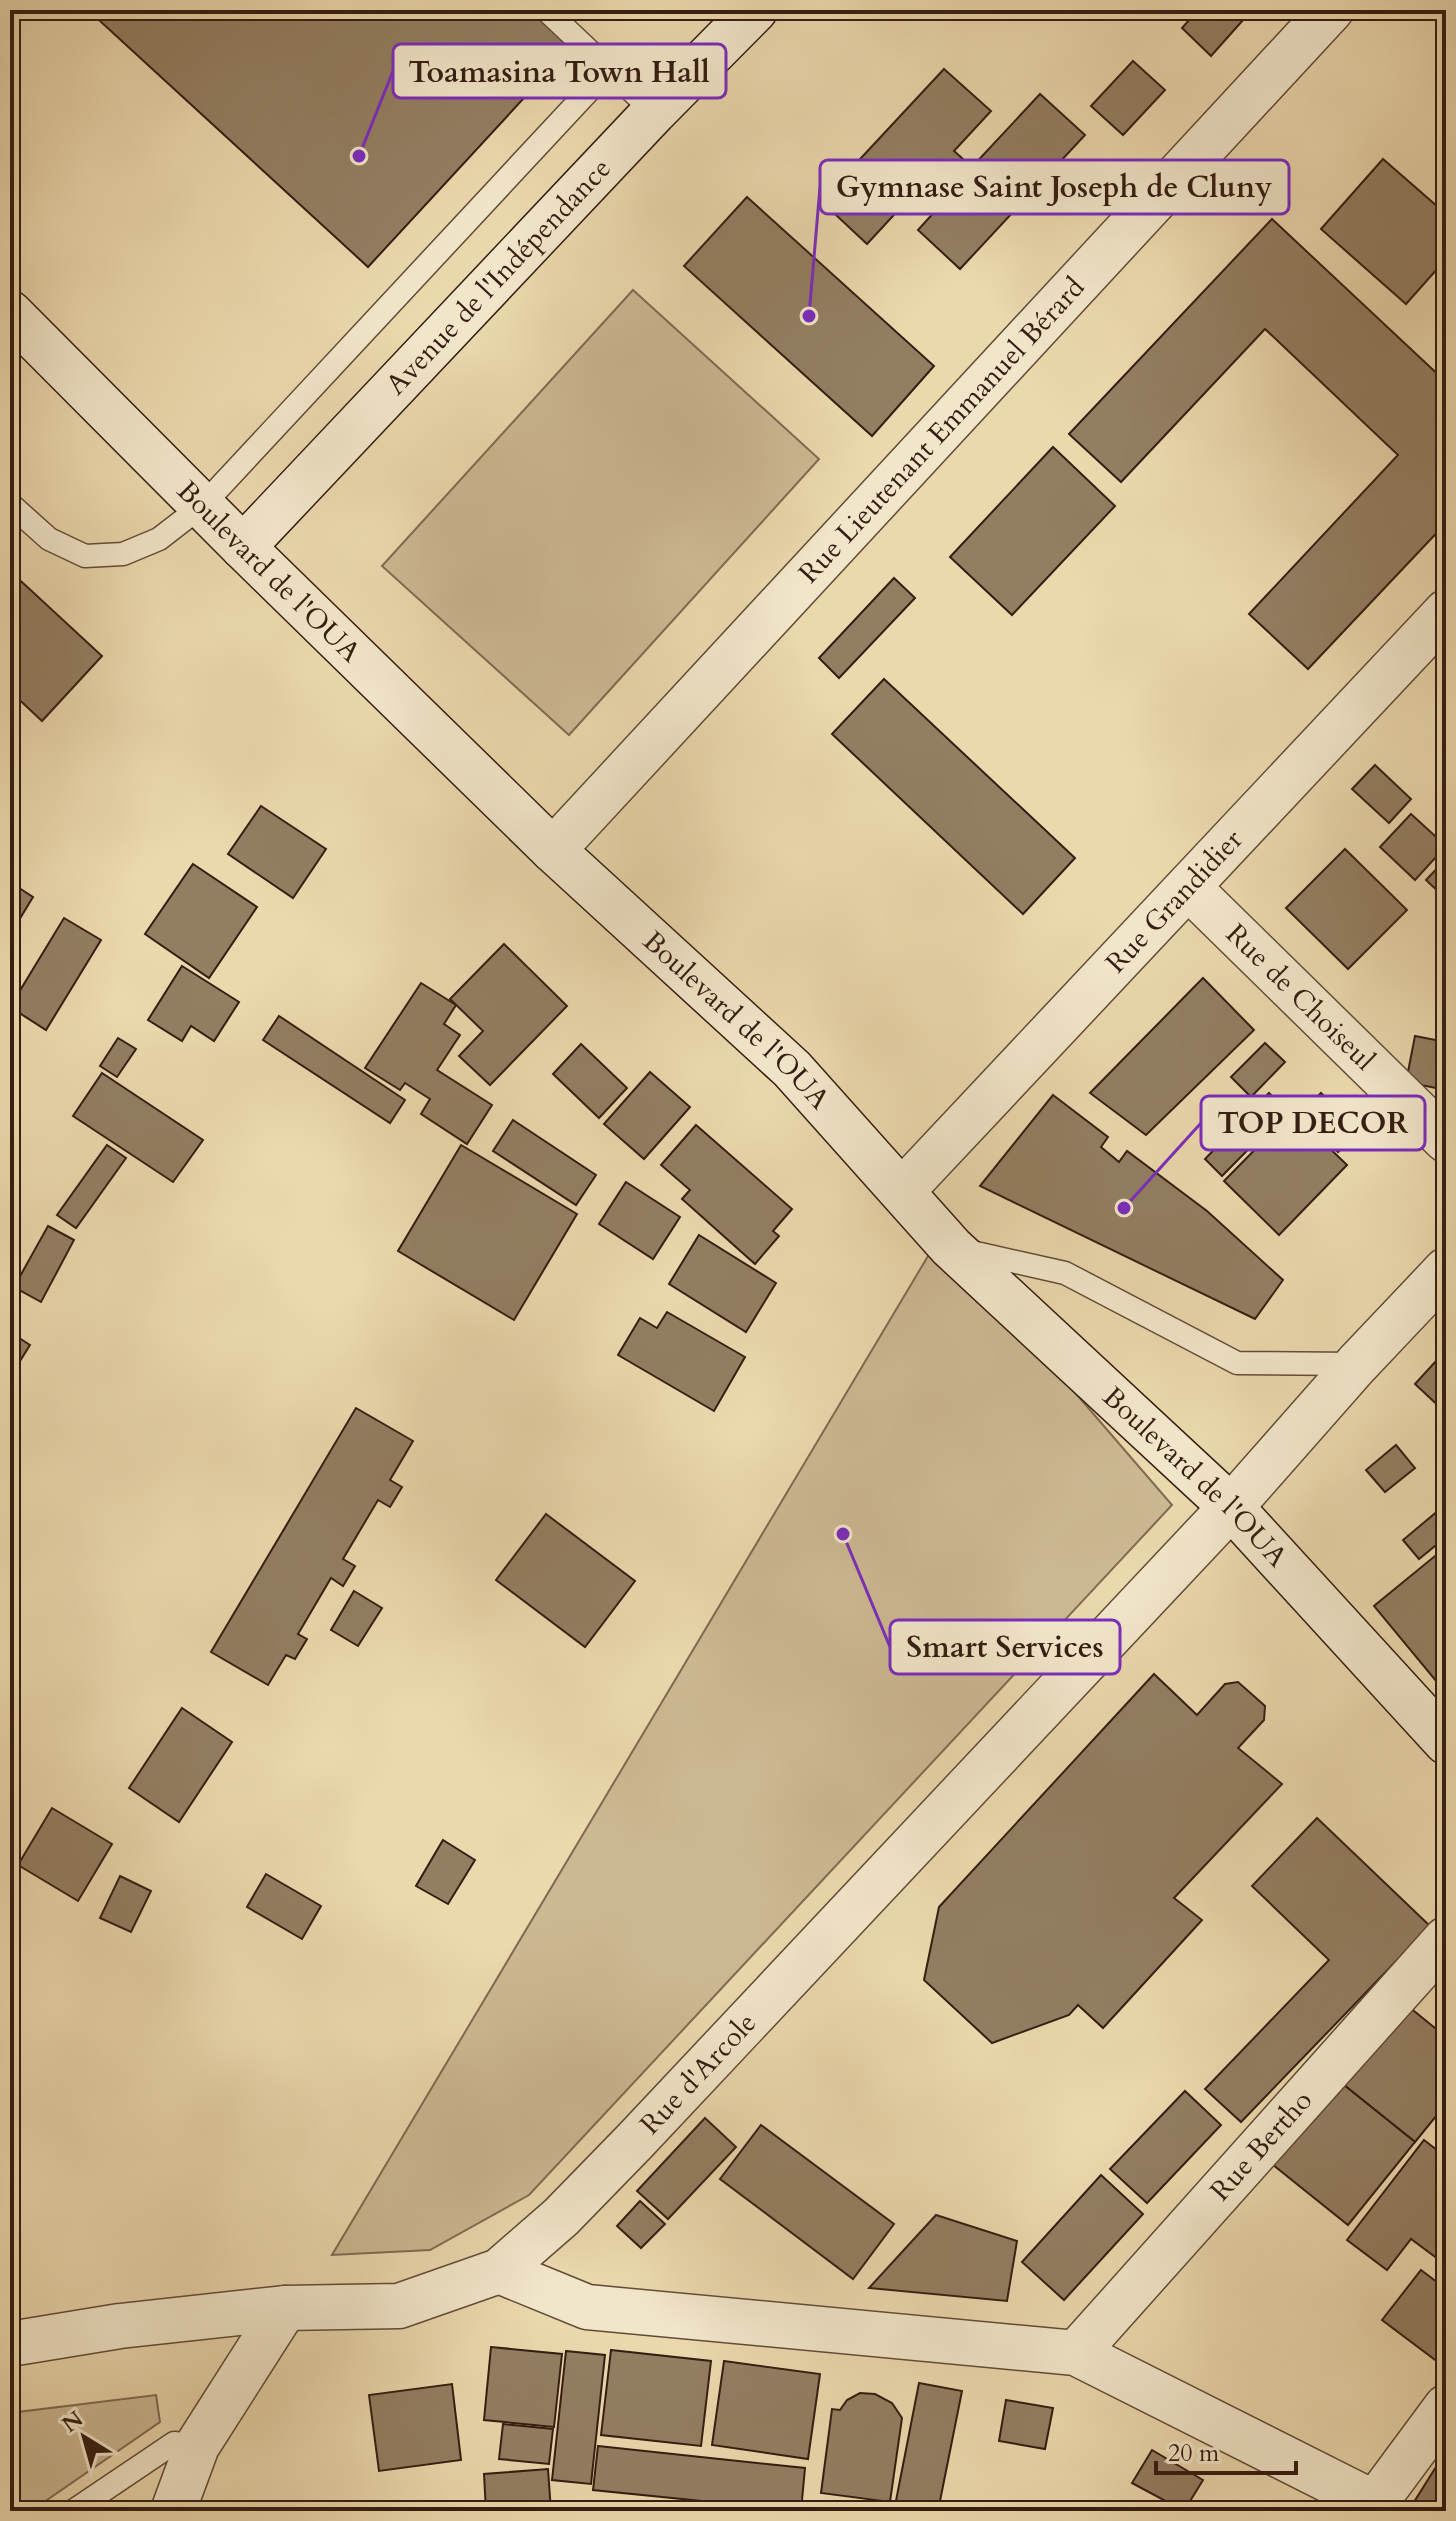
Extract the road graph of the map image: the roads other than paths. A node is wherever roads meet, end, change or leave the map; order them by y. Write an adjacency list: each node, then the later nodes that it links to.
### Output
1 (546, 10): 4 (lane)
2 (755, 10): 5 (street, Avenue de l'Indépendance)
3 (1331, 10): 11 (street, Rue Lieutenant Emmanuel Bérard)
4 (609, 69): 5 (lane); 8 (lane)
5 (654, 112): 9 (street, Avenue de l'Indépendance)
6 (10, 313): 8 (street, Boulevard de l'OUA)
7 (10, 504): 8 (lane)
8 (203, 505): 9 (street, Boulevard de l'OUA)
9 (243, 547): 11 (street, Boulevard de l'OUA)
10 (1446, 612): 12 (street, Rue Grandidier)
11 (553, 850): 14 (street, Boulevard de l'OUA)
12 (1189, 888): 13 (street, Rue de Choiseul); 14 (street, Rue Grandidier)
13 (1446, 1140)
14 (903, 1190): 15 (street, Boulevard de l'OUA)
15 (951, 1247): 17 (lane); 18 (street, Boulevard de l'OUA)
16 (1446, 1270): 17 (street, Rue d'Arcole)
17 (1357, 1364): 18 (street, Rue d'Arcole)
18 (1231, 1507): 19 (street, Boulevard de l'OUA); 21 (street, Rue d'Arcole)
19 (1446, 1742)
20 (1446, 1939): 24 (street, Rue Bertho)
21 (499, 2271): 22 (street, Rue d'Arcole); 24 (street)
22 (285, 2308): 23 (street, Rue d'Arcole); 26 (street)
23 (10, 2344)
24 (1076, 2353): 27 (street)
25 (1446, 2407): 27 (street)
26 (197, 2446): 28 (lane); 29 (street)
27 (1375, 2508)
28 (73, 2511)
29 (173, 2511)

